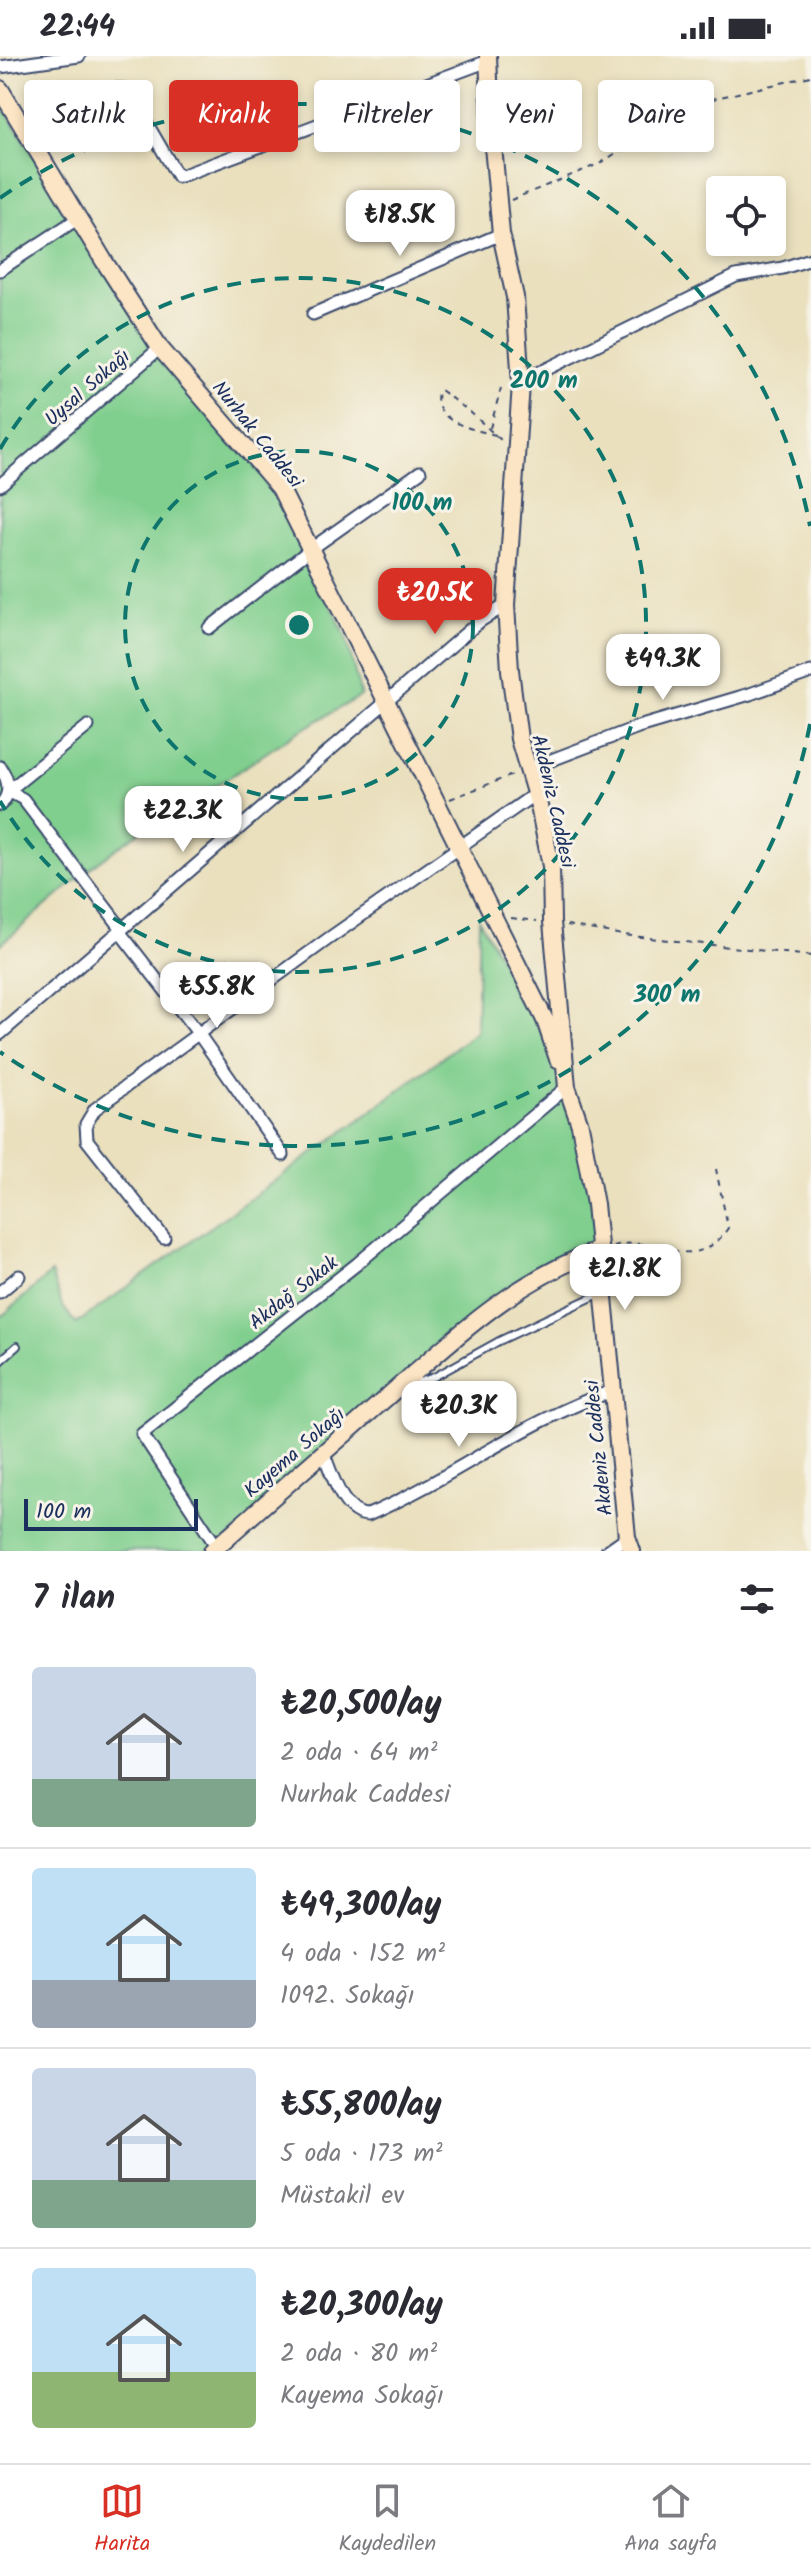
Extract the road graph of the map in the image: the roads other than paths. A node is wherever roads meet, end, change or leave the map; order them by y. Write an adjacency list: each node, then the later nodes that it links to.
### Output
1 (79, 56): 3 (street)
2 (488, 59): 5 (street); 7 (street, Akdeniz Caddesi)
3 (0, 67)
4 (0, 89): 5 (street, Nurhak Caddesi)
5 (23, 129): 6 (street, Nurhak Caddesi)
6 (77, 219): 9 (street); 11 (street, Nurhak Caddesi)
7 (501, 234): 10 (street); 12 (street, Akdeniz Caddesi)
8 (811, 259): 12 (street)
9 (0, 270)
10 (313, 314)
11 (160, 348): 14 (street, Uysal Sokağı); 15 (street, Nurhak Caddesi)
12 (520, 380): 16 (street, Akdeniz Caddesi)
13 (420, 472): 15 (street)
14 (0, 485)
15 (311, 549): 17 (street); 19 (street, Nurhak Caddesi)
16 (506, 605): 19 (street); 22 (street, Akdeniz Caddesi)
17 (209, 628)
18 (811, 672): 22 (street)
19 (387, 700): 26 (street, Nurhak Caddesi); 27 (street)
20 (88, 726): 23 (street)
21 (0, 767): 23 (street)
22 (528, 769): 24 (street, Akdeniz Caddesi)
23 (8, 791): 25 (street); 27 (street)
24 (535, 794): 26 (street); 30 (street, Akdeniz Caddesi)
25 (0, 805)
26 (459, 846): 28 (street); 30 (street, Nurhak Caddesi)
27 (120, 930): 28 (street); 29 (street)
28 (198, 1033): 31 (street); 32 (street)
29 (0, 1034)
30 (567, 1087): 33 (street, Akdeniz Caddesi); 43 (street, Akdağ Sokak)
31 (283, 1155)
32 (164, 1238)
33 (599, 1250): 36 (street, Akdeniz Caddesi); 39 (street, Kayema Sokağı)
34 (19, 1276): 35 (street)
35 (0, 1292)
36 (603, 1292): 39 (lane); 40 (street, Akdeniz Caddesi)
37 (17, 1346): 38 (lane)
38 (0, 1361)
39 (395, 1390): 41 (street, Kayema Sokağı)
40 (613, 1391): 41 (street); 42 (street, Akdeniz Caddesi)
41 (323, 1452): 43 (street, Kayema Sokağı)
42 (630, 1544): 44 (street)
43 (214, 1549)
44 (607, 1551)

